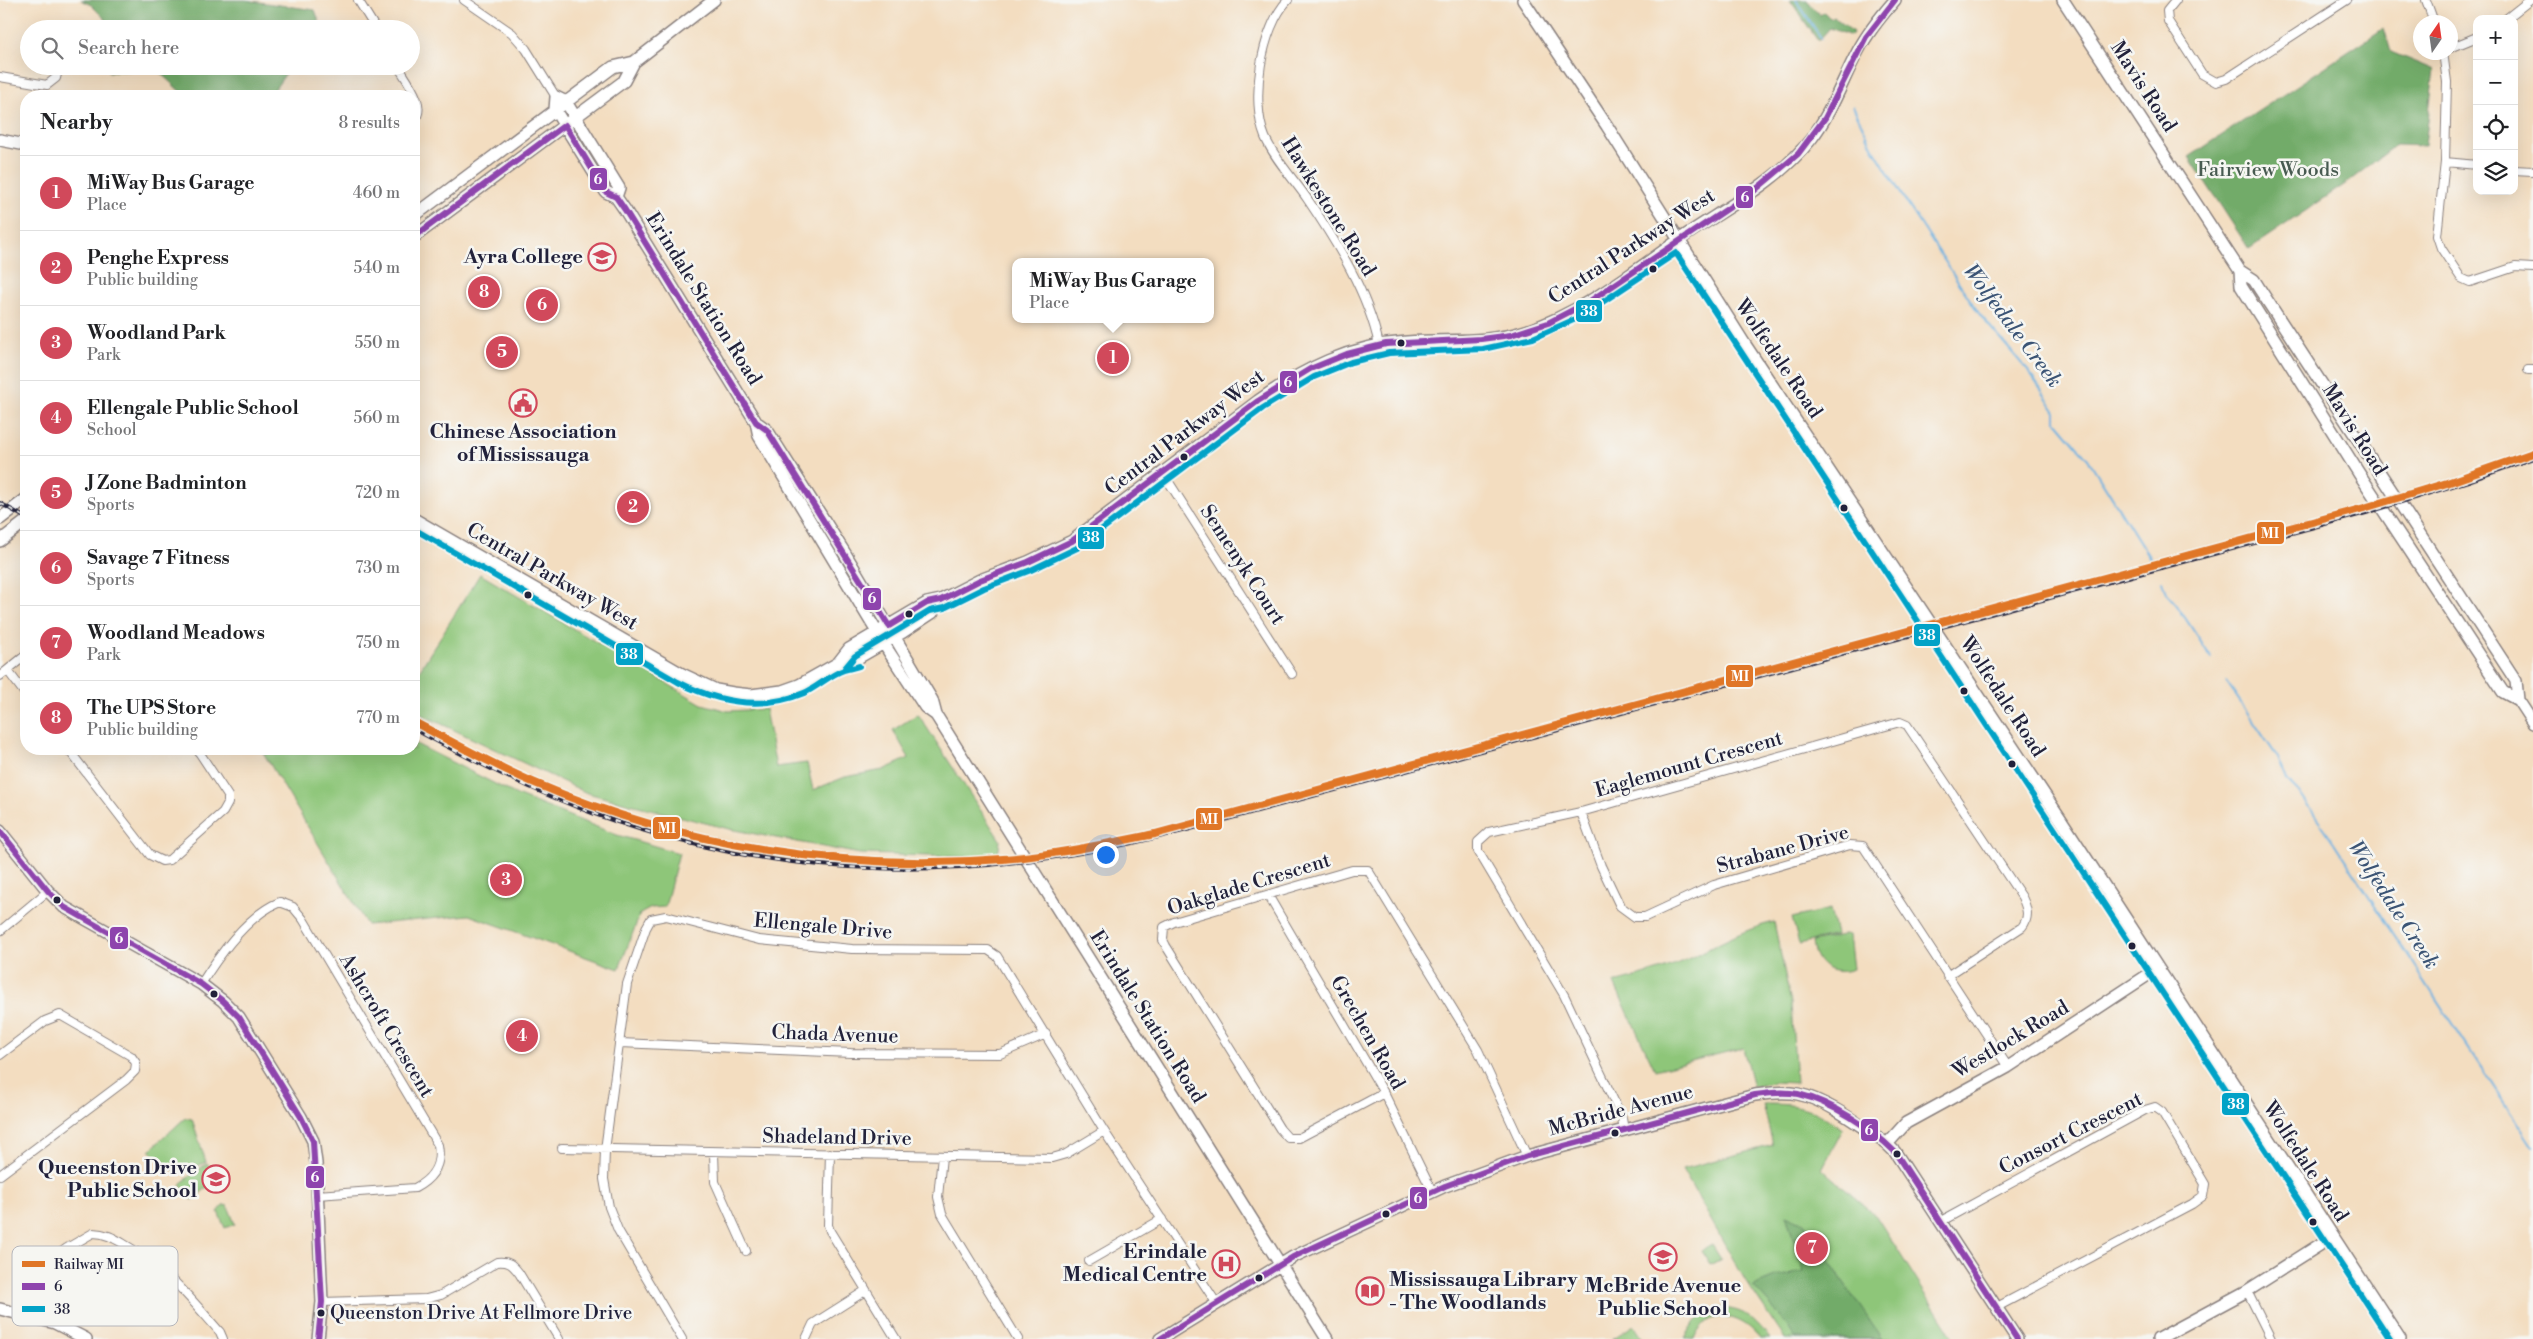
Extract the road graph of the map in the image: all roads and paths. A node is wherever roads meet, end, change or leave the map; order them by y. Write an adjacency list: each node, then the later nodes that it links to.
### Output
1 (358, 0): 14 (street)
2 (464, 0): 23 (street, Erindale Station Road)
3 (714, 0): 18 (street)
4 (1288, 0): 39 (street, Hawkestone Road)
5 (1523, 0): 36 (street, Wolfedale Road)
6 (1895, 0): 36 (street, Central Parkway West)
7 (2062, 0): 38 (street, Mavis Road)
8 (2176, 0): 9 (street)
9 (2347, 0)
10 (2426, 0): 12 (street)
11 (2530, 0): 13 (street)
12 (2431, 15)
13 (2511, 15)
14 (370, 20)
15 (2473, 39): 16 (street)
16 (2458, 45)
17 (2444, 60): 29 (street)
18 (634, 62): 23 (street); 25 (street)
19 (57, 75): 21 (street)
20 (403, 75): 22 (street)
21 (0, 77)
22 (411, 90)
23 (561, 100): 24 (street); 25 (street, Erindale Station Road)
24 (555, 110): 26 (street, Erindale Station Road); 34 (street)
25 (575, 117): 26 (street); 33 (street, Erindale Station Road)
26 (565, 125): 33 (street, Erindale Station Road); 35 (street)
27 (0, 140): 28 (street)
28 (20, 144)
29 (2445, 162): 30 (street); 37 (street)
30 (2473, 165)
31 (2518, 170): 32 (street)
32 (2533, 171)
33 (616, 197): 40 (street, Erindale Station Road)
34 (420, 211)
35 (420, 233)
36 (1679, 241): 39 (street, Central Parkway West); 64 (street, Wolfedale Road)
37 (2533, 268)
38 (2240, 271): 54 (street, Mavis Road); 54 (street, Mavis Road)
39 (1379, 345): 41 (street, Central Parkway West)
40 (756, 422): 47 (street, Erindale Station Road); 48 (street, Erindale Station Road)
41 (1163, 473): 47 (street, Central Parkway West); 51 (street, Semenyk Court)
42 (20, 504): 43 (street)
43 (0, 519)
44 (420, 522): 48 (street, Central Parkway West)
45 (20, 526): 46 (street)
46 (0, 541)
47 (892, 631): 48 (street, Central Parkway West); 55 (street, Erindale Station Road)
48 (880, 637): 55 (street, Erindale Station Road)
49 (20, 661): 50 (street)
50 (8, 671): 52 (street); 53 (street)
51 (1292, 674)
52 (0, 676)
53 (20, 686)
54 (2518, 700): 56 (street, Mavis Road)
55 (936, 715): 91 (street, Erindale Station Road)
56 (2533, 723)
57 (73, 755): 58 (street)
58 (201, 755)
59 (1581, 812): 65 (street, Strabane Drive); 65 (street, Eaglemount Crescent); 72 (street, Eaglemount Crescent)
60 (0, 831): 61 (street)
61 (48, 891): 63 (street); 66 (street)
62 (1268, 895): 71 (street, Grechen Road); 71 (street, Oakglade Crescent); 80 (street, Oakglade Crescent)
63 (0, 931)
64 (2157, 969): 70 (street, Westlock Road); 86 (street, Wolfedale Road)
65 (1947, 976): 70 (street, Strabane Drive)
66 (201, 984): 83 (street); 83 (street, Ashcroft Crescent)
67 (1046, 1034): 68 (street, Chada Avenue); 68 (street, Ellengale Drive); 73 (street, Ellengale Drive)
68 (620, 1043): 76 (street, Ellengale Drive)
69 (0, 1054): 81 (street)
70 (2008, 1067): 74 (street, Westlock Road)
71 (1384, 1093): 82 (street, Grechen Road)
72 (1624, 1130): 74 (street, McBride Avenue); 80 (street, McBride Avenue)
73 (1104, 1131): 79 (street, Shadeland Drive); 84 (street, Ellengale Drive)
74 (1887, 1144): 85 (street, McBride Avenue)
75 (562, 1148): 76 (street, Shadeland Drive)
76 (605, 1150): 77 (street, Shadeland Drive); 103 (street, Ellengale Drive)
77 (714, 1153): 78 (street, Shadeland Drive); 89 (street)
78 (830, 1154): 79 (street, Shadeland Drive); 93 (street)
79 (942, 1156): 106 (street)
80 (1527, 1156): 82 (street, McBride Avenue)
81 (0, 1175)
82 (1432, 1191): 91 (street, McBride Avenue)
83 (317, 1195): 95 (street)
84 (1162, 1219): 90 (street); 96 (street, Ellengale Drive)
85 (1940, 1222): 97 (street, McBride Avenue); 97 (street, Consort Crescent)
86 (2332, 1237): 94 (street); 112 (street, Wolfedale Road)
87 (72, 1246): 88 (street)
88 (128, 1246)
89 (746, 1251)
90 (1090, 1261)
91 (1280, 1265): 96 (street, McBride Avenue); 108 (street, Erindale Station Road)
92 (178, 1284): 100 (street)
93 (865, 1290): 104 (street); 105 (street)
94 (2247, 1291): 110 (street); 111 (street)
95 (322, 1302): 101 (street); 102 (street)
96 (1217, 1304): 107 (street, McBride Avenue)
97 (1996, 1308): 109 (street, McBride Avenue)
98 (61, 1326): 99 (street)
99 (86, 1339)
100 (223, 1339)
101 (318, 1339)
102 (559, 1339)
103 (682, 1339)
104 (806, 1339)
105 (896, 1339)
106 (1018, 1339)
107 (1160, 1339)
108 (1327, 1339)
109 (2016, 1339)
110 (2158, 1339)
111 (2271, 1339)
112 (2400, 1339)

